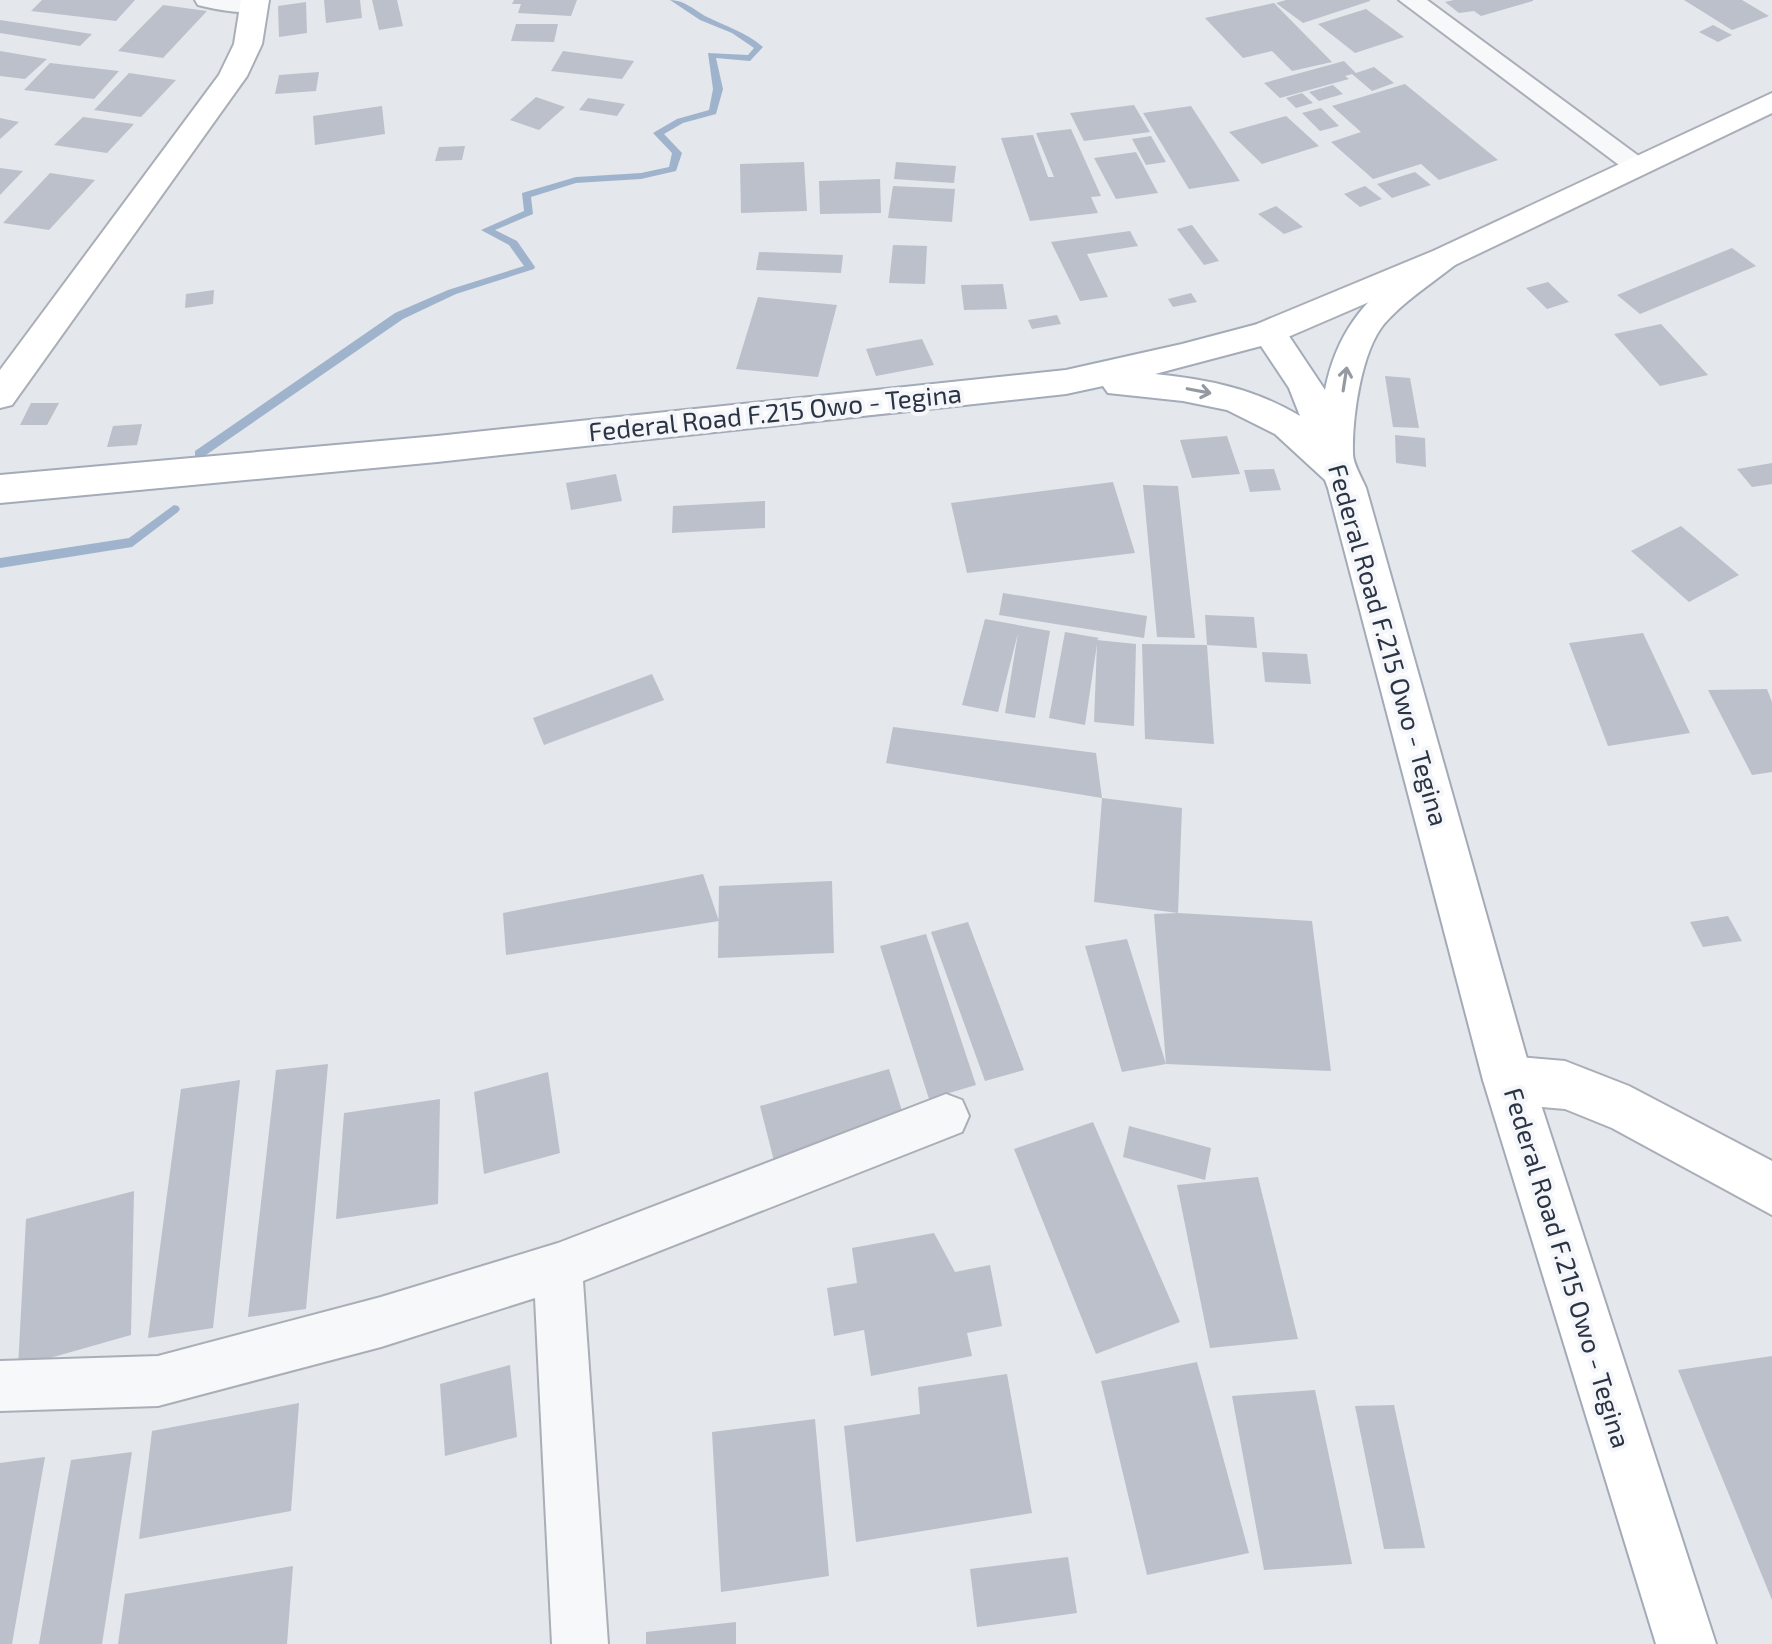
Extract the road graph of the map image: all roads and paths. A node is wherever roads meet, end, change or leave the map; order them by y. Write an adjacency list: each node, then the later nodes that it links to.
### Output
1 (207, 0): 3 (street)
2 (1411, 0): 5 (street)
3 (255, 3): 9 (main road)
4 (1772, 102): 5 (main road)
5 (1637, 165): 6 (main road)
6 (1444, 258): 7 (main road); 10 (main road, one-way to 6)
7 (1269, 332): 8 (main road, Federal Road F.215 Owo - Tegina); 10 (main road, Federal Road F.215 Owo - Tegina)
8 (1066, 382): 10 (main road, one-way to 10); 11 (main road, Federal Road F.215 Owo - Tegina)
9 (0, 396)
10 (1341, 472): 12 (main road, Federal Road F.215 Owo - Tegina)
11 (0, 489)
12 (1508, 1080): 14 (main road); 18 (main road, Federal Road F.215 Owo - Tegina)
13 (946, 1116): 15 (street)
14 (1772, 1189)
15 (558, 1267): 16 (street); 17 (street)
16 (0, 1386)
17 (580, 1644)
18 (1686, 1644)

